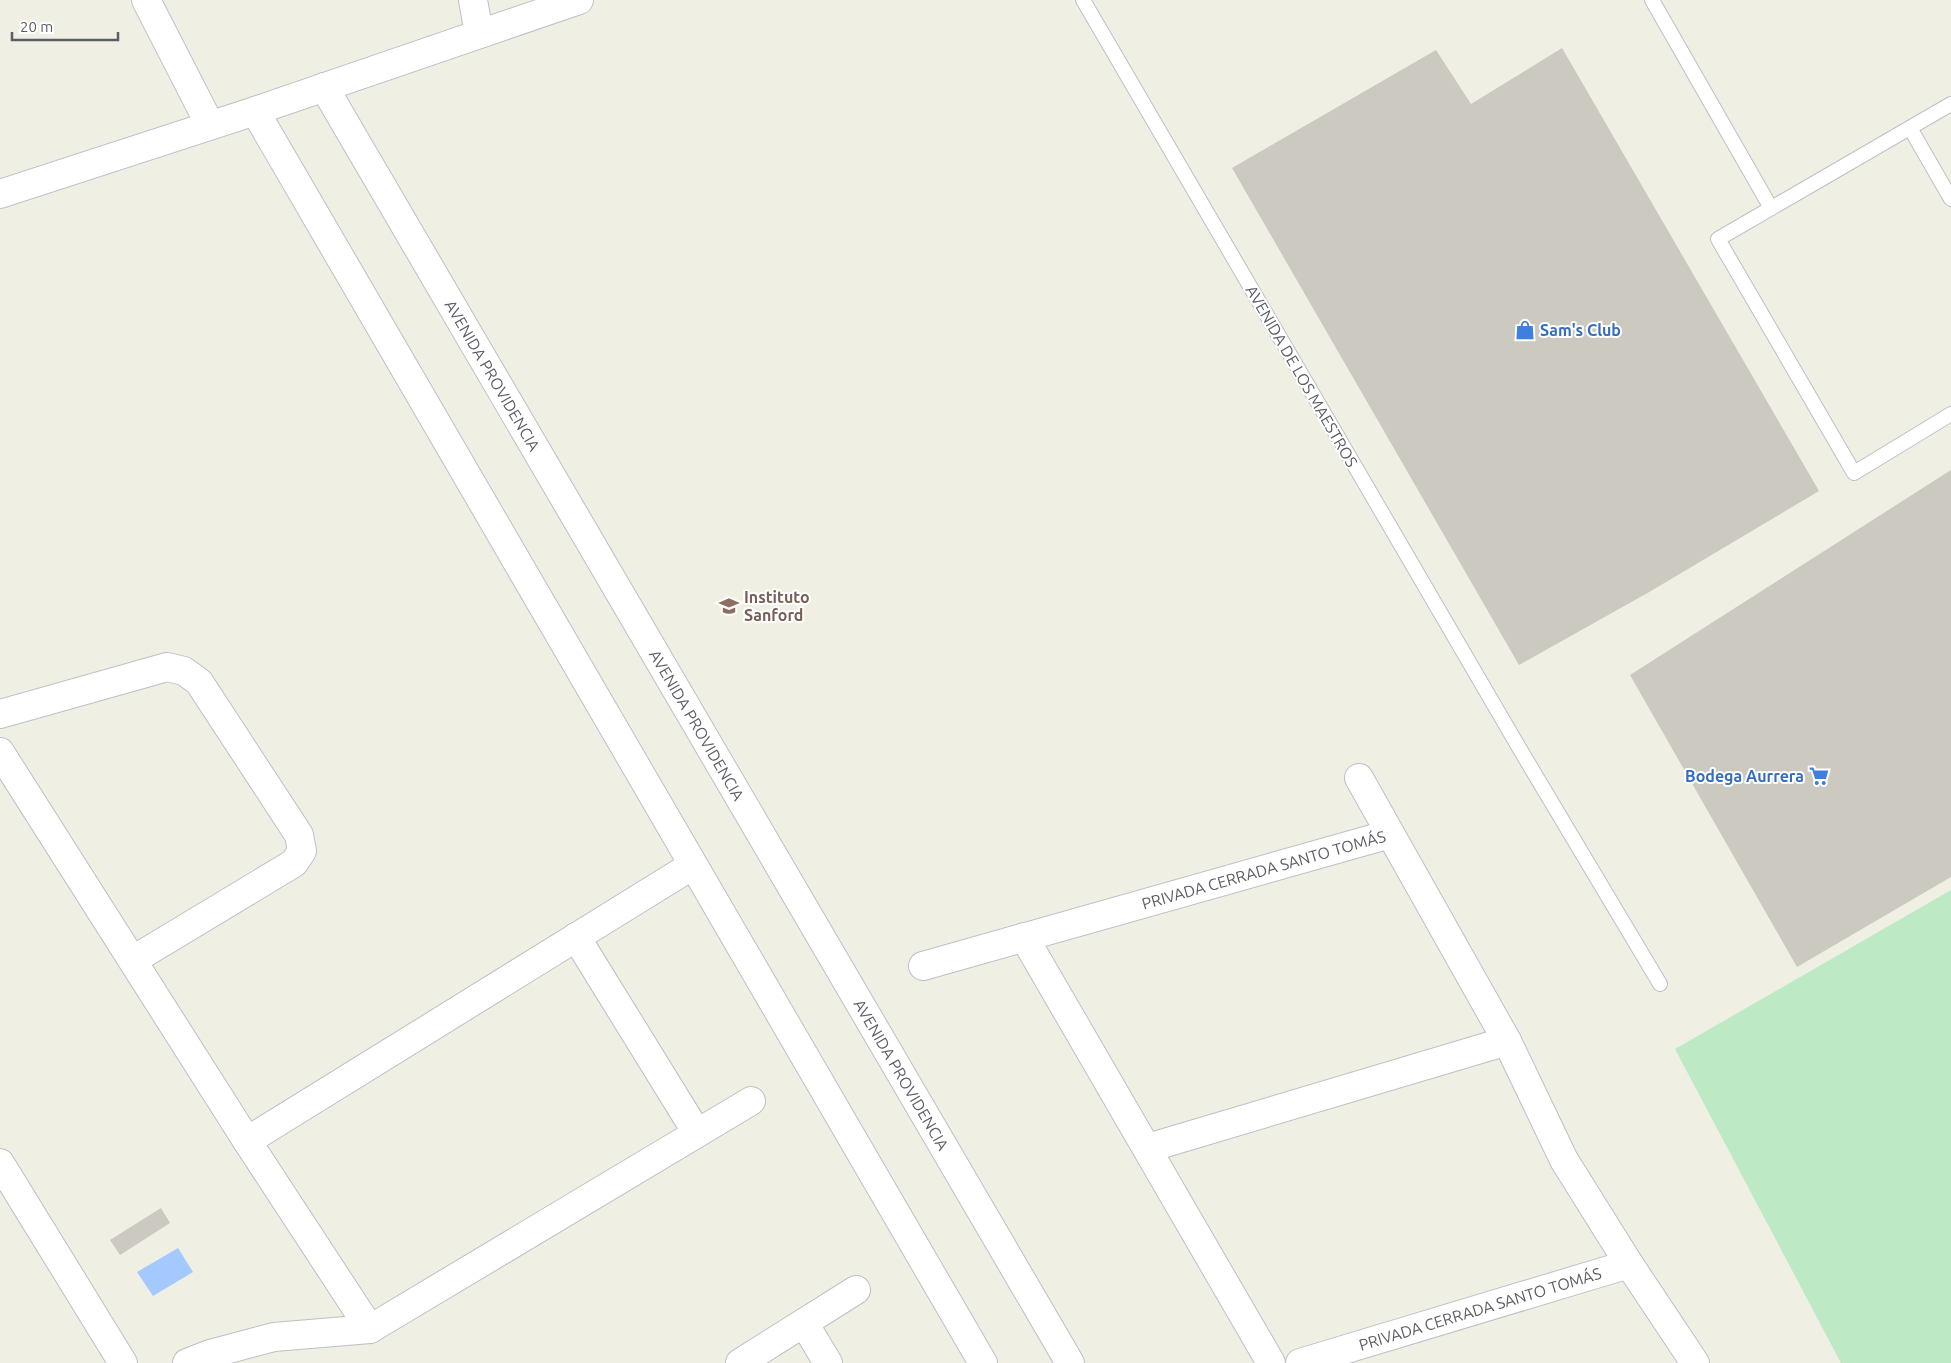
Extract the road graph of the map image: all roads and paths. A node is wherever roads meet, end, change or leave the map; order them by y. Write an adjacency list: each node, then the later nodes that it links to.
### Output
1 (146, 0): 10 (street)
2 (473, 0): 6 (street)
3 (579, 0): 6 (street)
4 (1083, 0): 25 (lane, AVENIDA DE LOS MAESTROS)
5 (1652, 0): 14 (lane)
6 (479, 34): 7 (street)
7 (324, 87): 9 (street); 41 (street, AVENIDA PROVIDENCIA)
8 (1951, 104): 11 (lane)
9 (255, 111): 10 (street); 20 (street)
10 (210, 126): 12 (street)
11 (1910, 128): 13 (lane); 14 (lane)
12 (0, 194)
13 (1951, 199)
14 (1771, 208): 15 (lane)
15 (1951, 414)
16 (0, 714): 23 (street)
17 (0, 752): 23 (street)
18 (1359, 778): 19 (street)
19 (1390, 834): 21 (street, PRIVADA CERRADA SANTO TOMÁS); 26 (street, PRIVADA CERRADA SANTO TOMÁS)
20 (693, 865): 22 (street); 40 (street)
21 (1024, 937): 24 (street, PRIVADA CERRADA SANTO TOMÁS); 30 (street)
22 (576, 938): 28 (street); 29 (street)
23 (133, 960): 29 (street)
24 (923, 966)
25 (1660, 984)
26 (1507, 1040): 30 (street); 32 (street, PRIVADA CERRADA SANTO TOMÁS)
27 (751, 1101): 28 (street)
28 (697, 1133): 35 (street)
29 (247, 1141): 35 (street)
30 (1148, 1148): 42 (street)
31 (0, 1163): 37 (street)
32 (1629, 1264): 43 (street, PRIVADA CERRADA SANTO TOMÁS); 44 (street, PRIVADA CERRADA SANTO TOMÁS)
33 (856, 1290): 34 (street)
34 (804, 1323): 38 (street); 39 (street)
35 (370, 1329): 36 (street)
36 (204, 1360)
37 (124, 1363)
38 (740, 1363)
39 (828, 1363)
40 (982, 1363)
41 (1070, 1363)
42 (1271, 1363)
43 (1300, 1363)
44 (1694, 1363)

